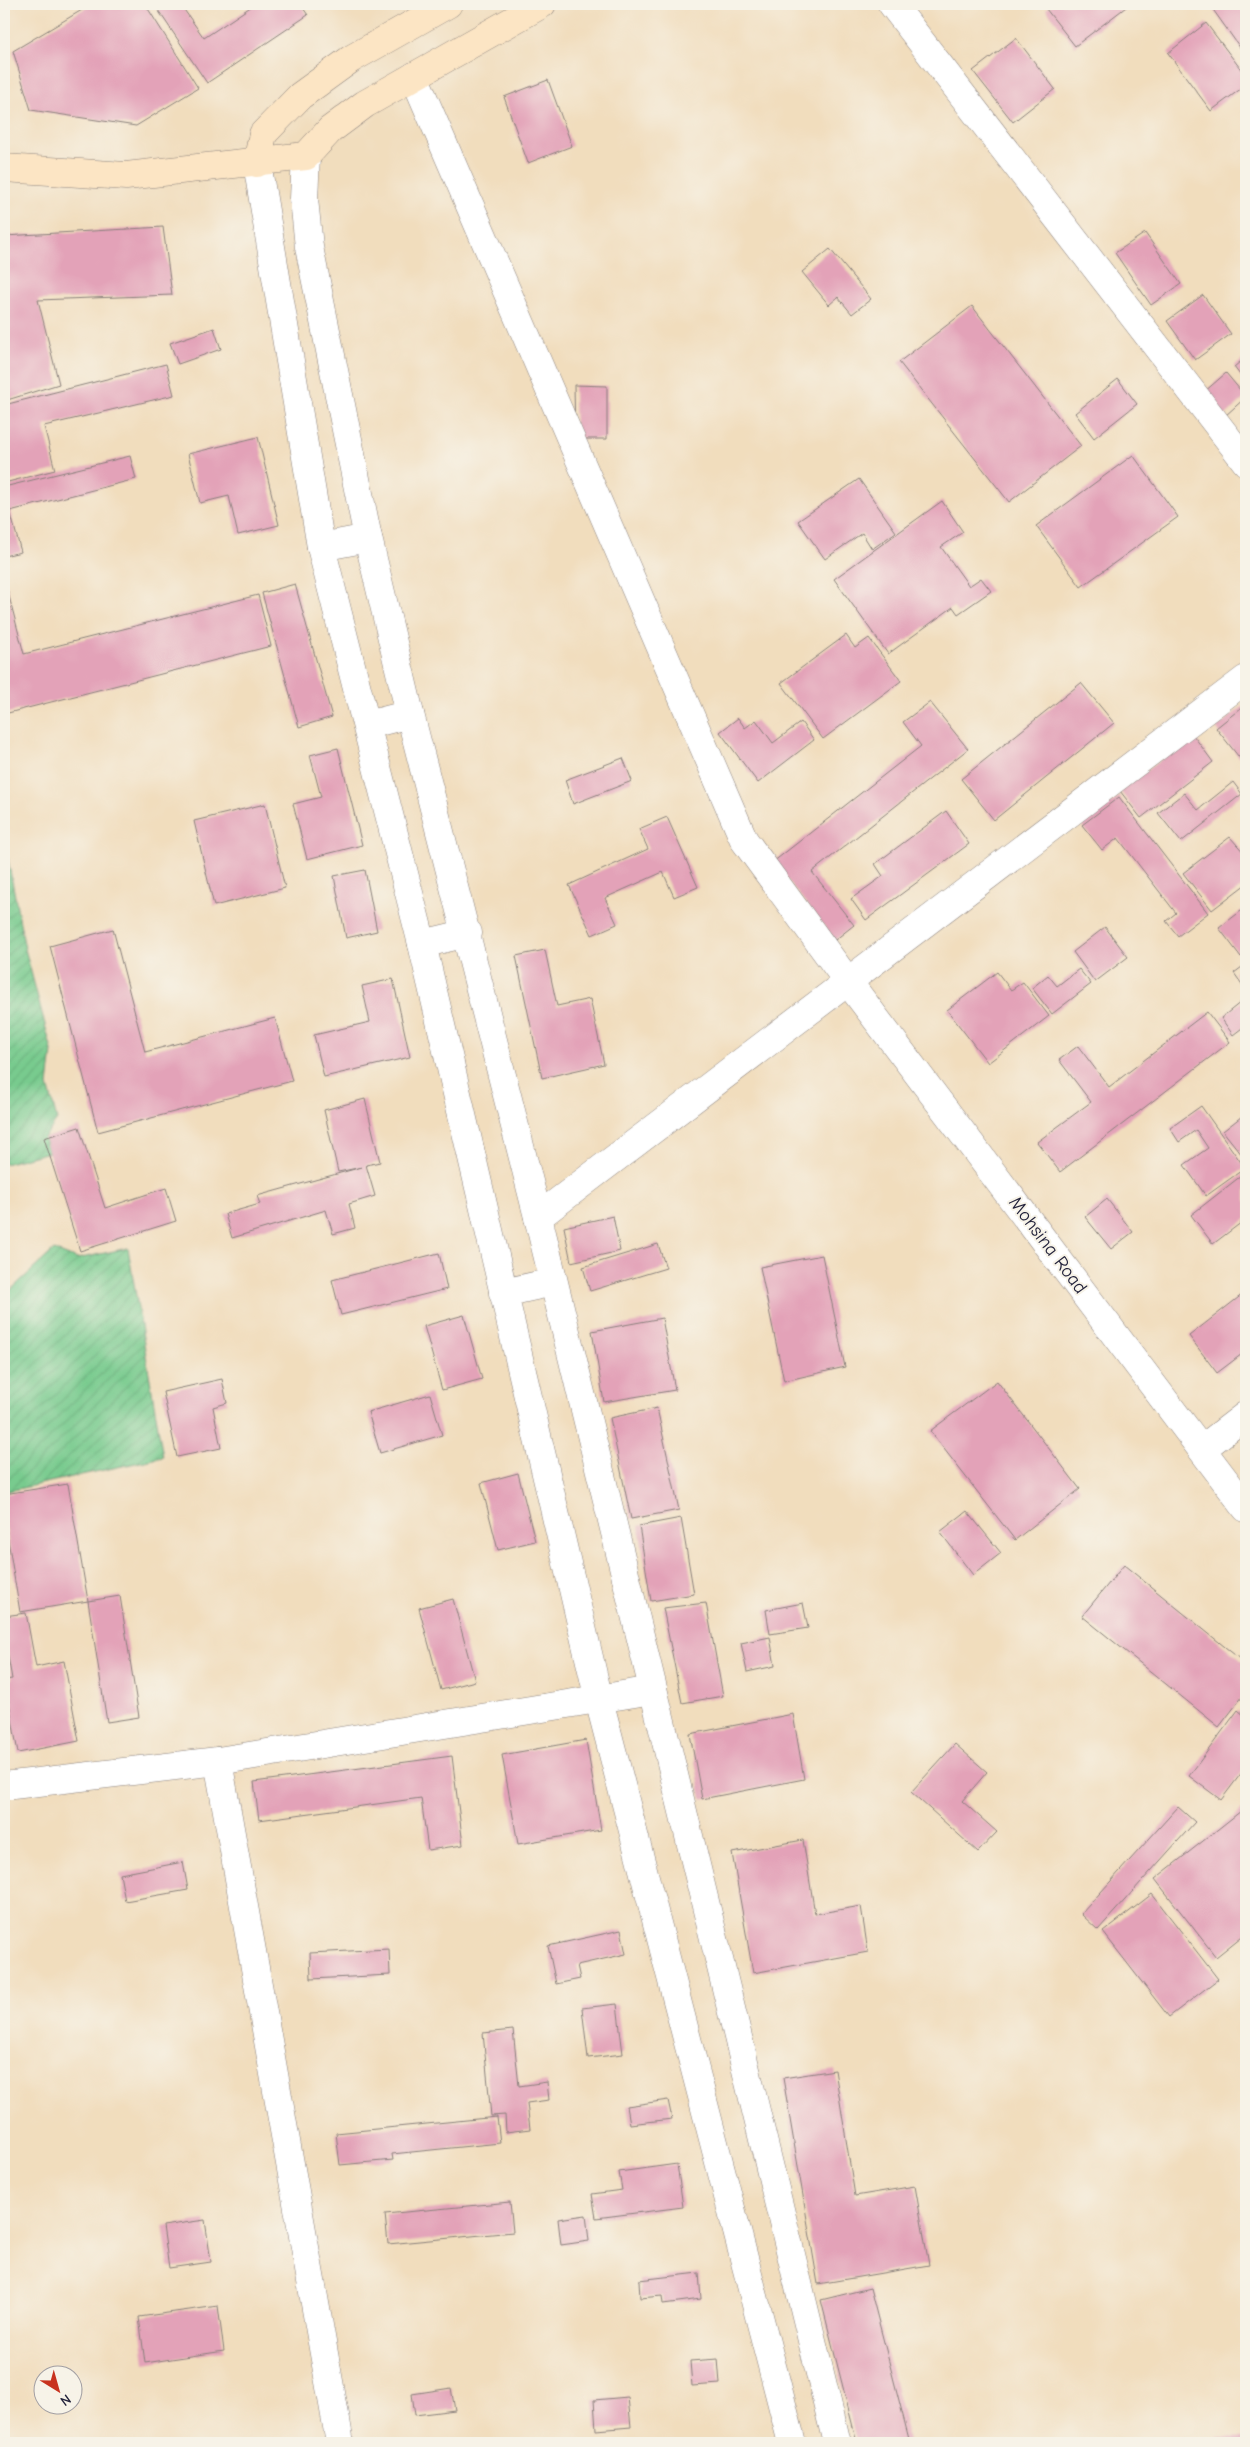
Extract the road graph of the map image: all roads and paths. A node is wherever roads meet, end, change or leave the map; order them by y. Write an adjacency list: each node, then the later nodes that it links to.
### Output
1 (448, 4): 6 (street)
2 (542, 4): 4 (street)
3 (892, 4): 8 (street)
4 (414, 76): 5 (street); 16 (street, Mohsina Road)
5 (306, 156): 6 (street); 9 (street)
6 (256, 163): 7 (street); 10 (street)
7 (4, 168)
8 (1246, 462)
9 (368, 538): 10 (street); 12 (street)
10 (321, 547): 13 (street)
11 (1246, 680): 16 (street)
12 (410, 714): 13 (street); 14 (street)
13 (367, 725): 15 (street)
14 (468, 933): 15 (street); 17 (street)
15 (422, 944): 19 (street)
16 (849, 983): 17 (street); 21 (street, Mohsina Road)
17 (538, 1217): 18 (street)
18 (553, 1282): 19 (street); 23 (street)
19 (504, 1293): 24 (street)
20 (1246, 1415): 21 (street)
21 (1202, 1449): 22 (street, Mohsina Road)
22 (1246, 1508)
23 (653, 1690): 24 (street); 29 (street)
24 (599, 1700): 25 (street); 28 (street)
25 (218, 1761): 26 (street); 27 (street)
26 (4, 1786)
27 (340, 2443)
28 (792, 2443)
29 (837, 2443)

